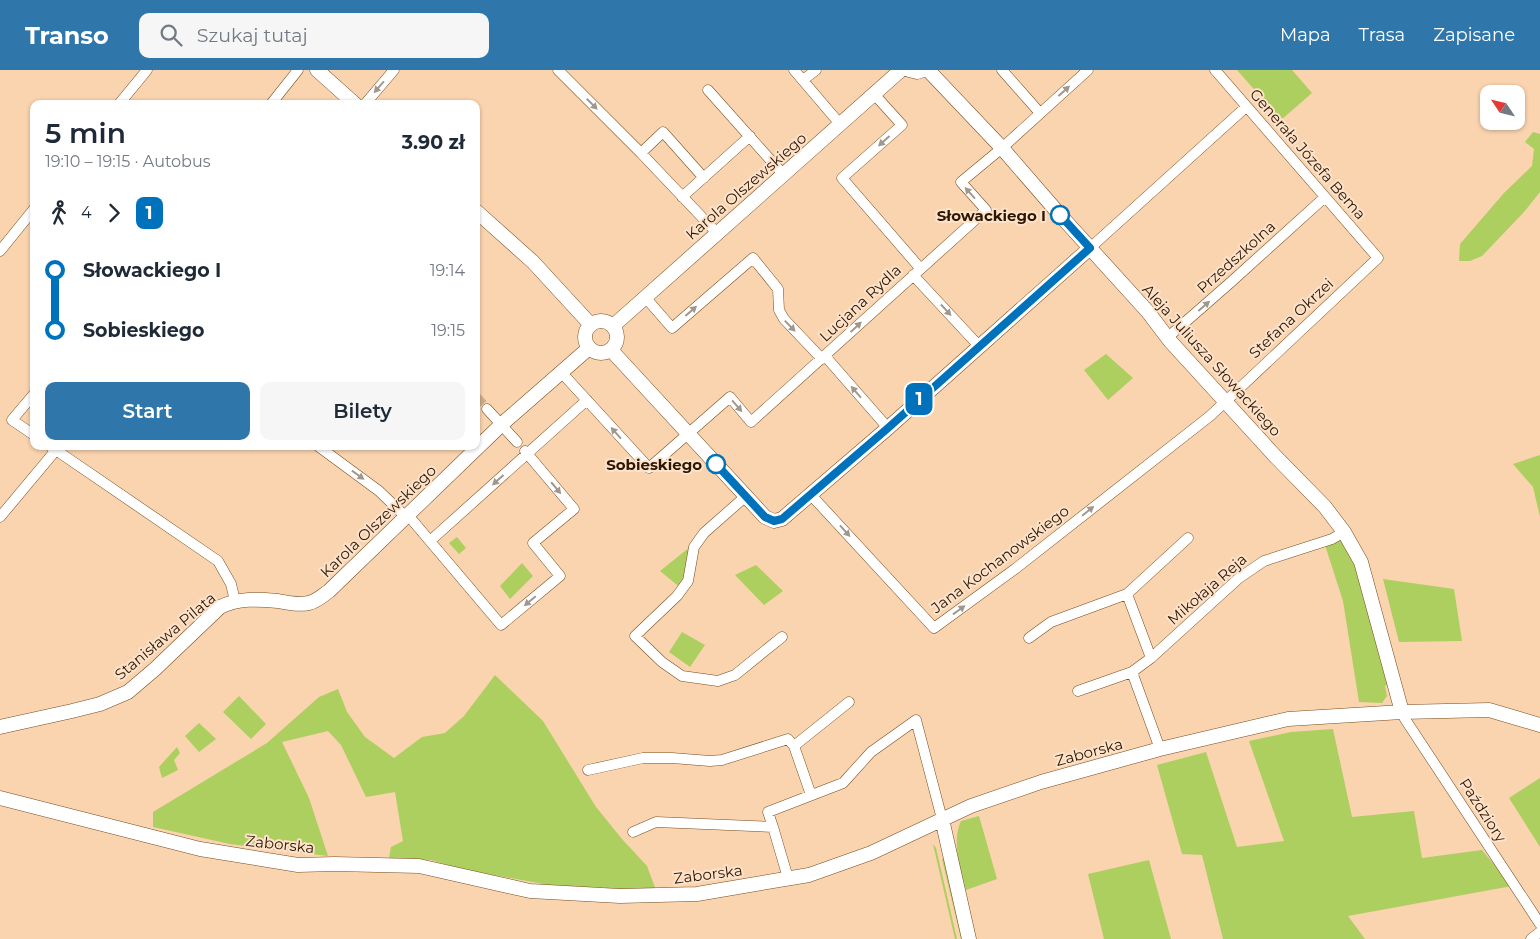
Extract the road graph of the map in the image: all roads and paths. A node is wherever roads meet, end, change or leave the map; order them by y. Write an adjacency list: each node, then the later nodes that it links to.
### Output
1 (147, 70): 18 (street)
2 (298, 70): 19 (street)
3 (317, 70): 20 (street)
4 (394, 70): 21 (street, one-way to 21)
5 (558, 70): 27 (street, one-way to 27)
6 (794, 70): 15 (street)
7 (816, 70): 15 (street)
8 (901, 70): 17 (street, Karola Olszewskiego)
9 (909, 70): 10 (street)
10 (923, 70)
11 (928, 70): 26 (street, Aleja Juliusza Słowackiego)
12 (1002, 70): 23 (street)
13 (1088, 70): 23 (street, one-way to 13)
14 (1215, 70): 22 (street, Generała Józefa Bema)
15 (803, 80): 24 (street)
16 (708, 90): 25 (street)
17 (874, 94): 24 (street, Karola Olszewskiego); 38 (street, one-way to 38)
18 (122, 100)
19 (274, 100)
20 (351, 100)
21 (368, 100)
22 (1246, 107): 31 (street, Generała Józefa Bema); 35 (street)
23 (1040, 113): 26 (street)
24 (840, 124): 28 (street, Karola Olszewskiego)
25 (750, 136): 28 (street); 29 (street)
26 (1002, 148): 35 (street, Aleja Juliusza Słowackiego); 38 (street, Lucjana Rydla, one-way to 26)
27 (641, 153): 29 (street); 30 (street)
28 (783, 174): 34 (street, Karola Olszewskiego)
29 (704, 178): 30 (street)
30 (682, 197): 34 (street)
31 (1325, 197): 37 (street, Generała Józefa Bema); 42 (street, Przedszkolna, one-way to 31)
32 (30, 214): 36 (street)
33 (480, 215): 40 (street)
34 (717, 233): 39 (street, Karola Olszewskiego)
35 (1090, 248): 42 (street, Aleja Juliusza Słowackiego); 43 (street)
36 (0, 251)
37 (1378, 258): 50 (street, Stefana Okrzei)
38 (917, 271): 43 (street, one-way to 43); 46 (street, Lucjana Rydla, one-way to 38)
39 (645, 296): 41 (street, Karola Olszewskiego); 46 (street, one-way to 46)
40 (591, 325): 41 (street); 44 (street)
41 (613, 326): 45 (street)
42 (1167, 338): 50 (street, Aleja Juliusza Słowackiego)
43 (979, 346): 53 (street)
44 (589, 348): 45 (street); 47 (street, Karola Olszewskiego)
45 (611, 350): 55 (street)
46 (823, 358): 53 (street, one-way to 46); 55 (street, Lucjana Rydla, one-way to 46)
47 (561, 372): 49 (street); 52 (street, Karola Olszewskiego)
48 (30, 399): 54 (street)
49 (587, 400): 55 (street, one-way to 49); 62 (street)
50 (1225, 401): 63 (street, Jana Kochanowskiego, one-way to 50); 67 (street, Aleja Juliusza Słowackiego)
51 (487, 409): 52 (street)
52 (502, 424): 56 (street); 57 (street, Karola Olszewskiego)
53 (888, 428): 63 (street)
54 (30, 432)
55 (688, 432): 64 (street)
56 (517, 442)
57 (480, 445)
58 (51, 450): 66 (street)
59 (56, 450): 71 (street)
60 (323, 450): 65 (street, one-way to 65)
61 (475, 450): 65 (street, Karola Olszewskiego)
62 (526, 452): 69 (street, one-way to 69); 69 (street, one-way to 69)
63 (812, 495): 64 (street)
64 (746, 496): 72 (street)
65 (406, 515): 69 (street); 71 (street, Karola Olszewskiego)
66 (0, 517)
67 (1344, 532): 74 (street, Mikołaja Reja); 78 (street, Aleja Juliusza Słowackiego)
68 (1188, 538): 70 (street)
69 (430, 541)
70 (1127, 594): 73 (street); 74 (street)
71 (235, 601): 80 (street, Stanisława Pilata)
72 (782, 638)
73 (1030, 638)
74 (1151, 658): 75 (street, Mikołaja Reja)
75 (1132, 672): 76 (street, Mikołaja Reja); 82 (street)
76 (1078, 691)
77 (849, 702): 81 (street)
78 (1402, 712): 79 (street, Zaborska); 82 (street, Zaborska); 90 (street, Paździory)
79 (1540, 725)
80 (0, 727)
81 (794, 746): 83 (street); 84 (street)
82 (1160, 749): 86 (street, Zaborska)
83 (588, 770)
84 (811, 795): 86 (street); 87 (street)
85 (0, 798): 89 (street, Zaborska)
86 (942, 819): 89 (street, Zaborska); 92 (street)
87 (773, 827): 88 (street); 89 (street)
88 (633, 832)
89 (788, 878)
90 (1540, 924)
91 (1540, 932): 93 (street)
92 (969, 939)
93 (1531, 939)

